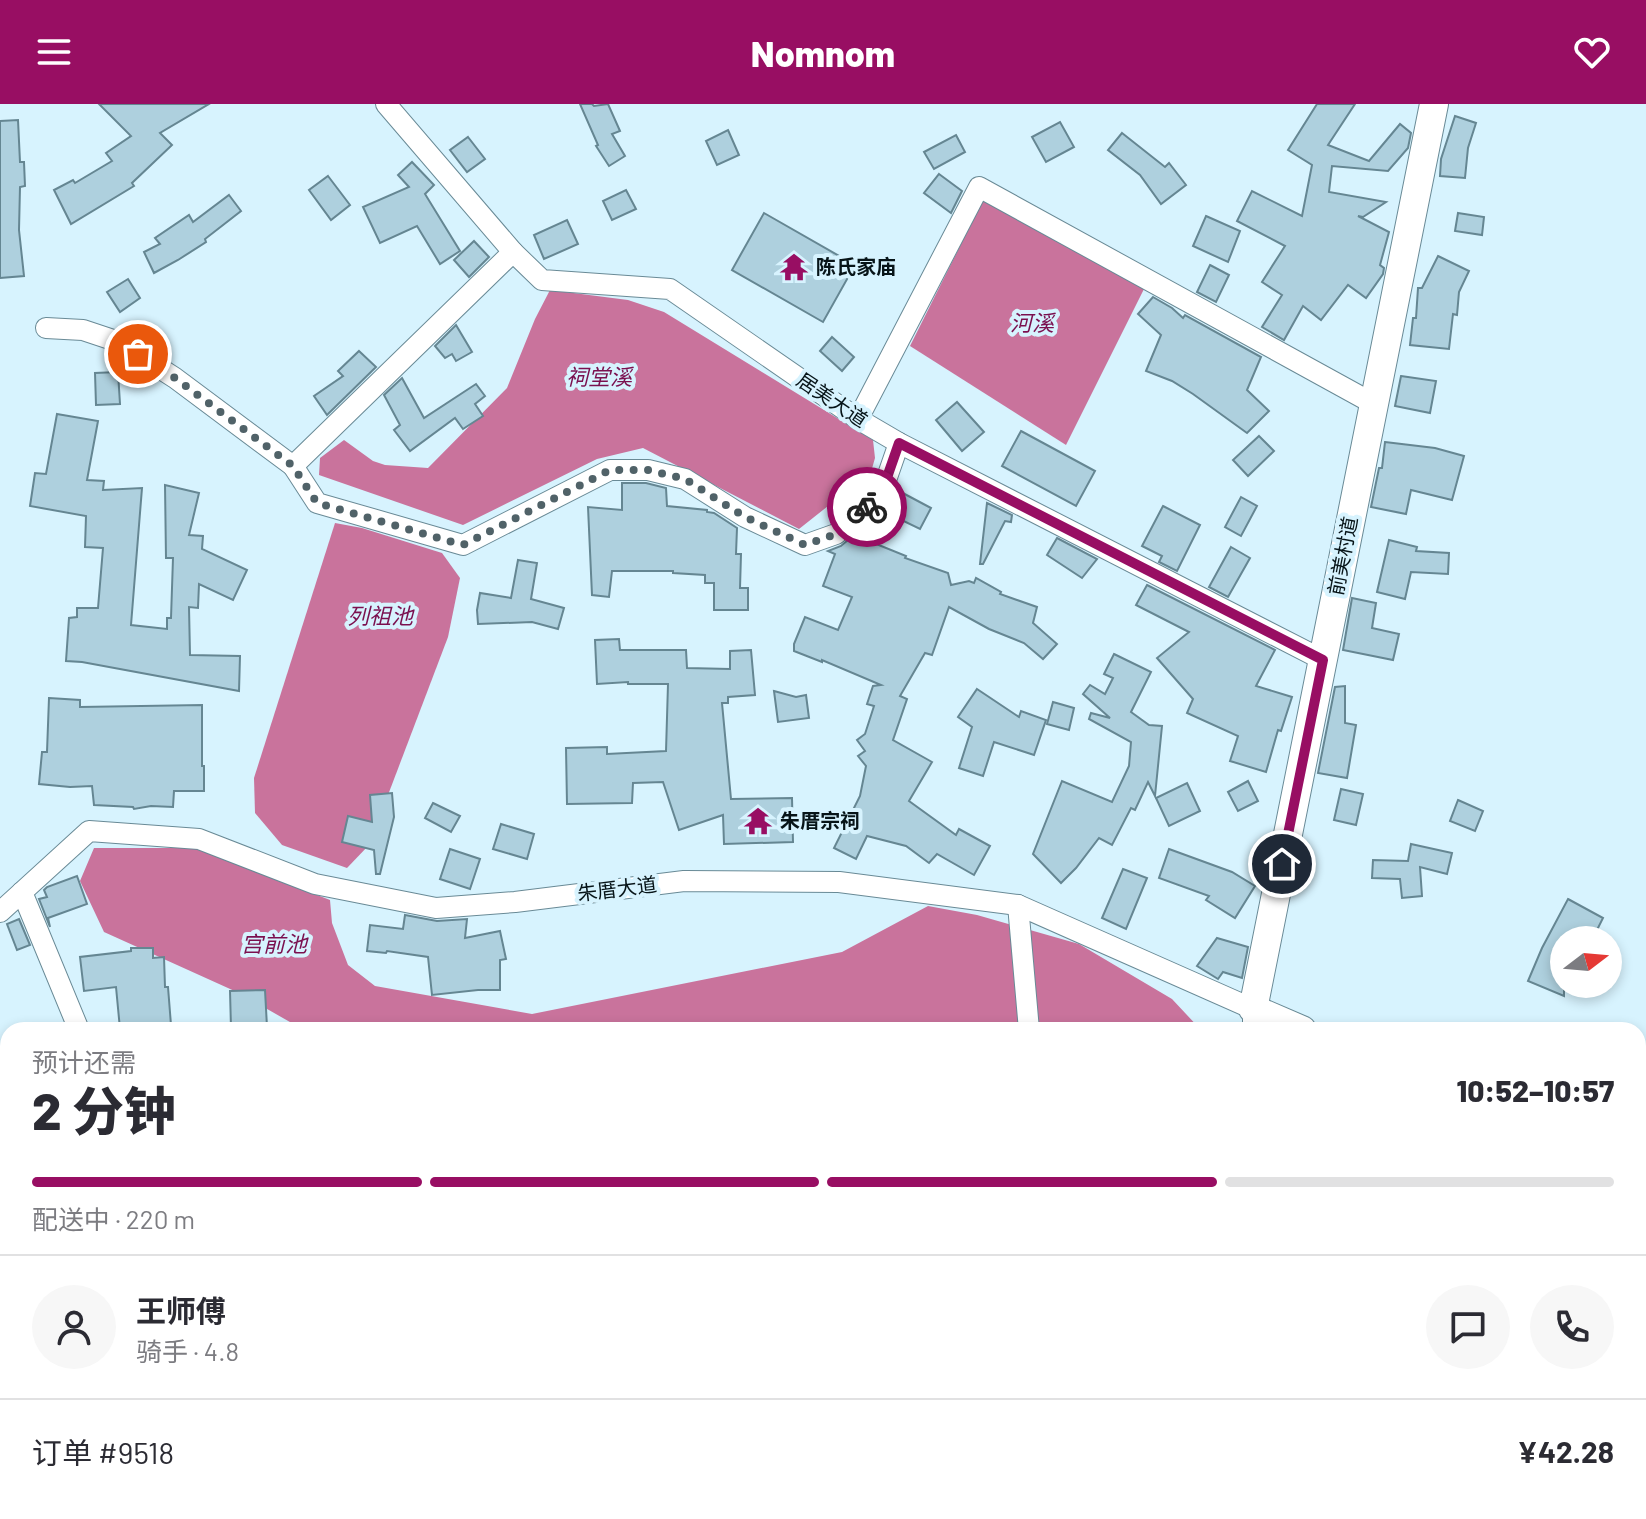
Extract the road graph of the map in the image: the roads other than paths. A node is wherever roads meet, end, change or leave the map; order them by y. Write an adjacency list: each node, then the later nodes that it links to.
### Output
1 (386, 104): 3 (street, 居美大道)
2 (1434, 104): 5 (street, 前美村道)
3 (513, 252): 6 (street, 居美大道); 8 (street)
4 (46, 328): 8 (street)
5 (1374, 404): 6 (street); 9 (street, 前美村道)
6 (858, 419): 7 (street, 居美大道)
7 (899, 443): 8 (street); 9 (street, 居美大道)
8 (293, 466)
9 (1323, 660): 13 (street, 前美村道)
10 (22, 892): 11 (street, 朱厝大道); 12 (street, 朱厝大道); 14 (street)
11 (1018, 905): 13 (street, 朱厝大道); 15 (street)
12 (0, 912)
13 (1253, 1019)
14 (76, 1022)
15 (1028, 1022)

